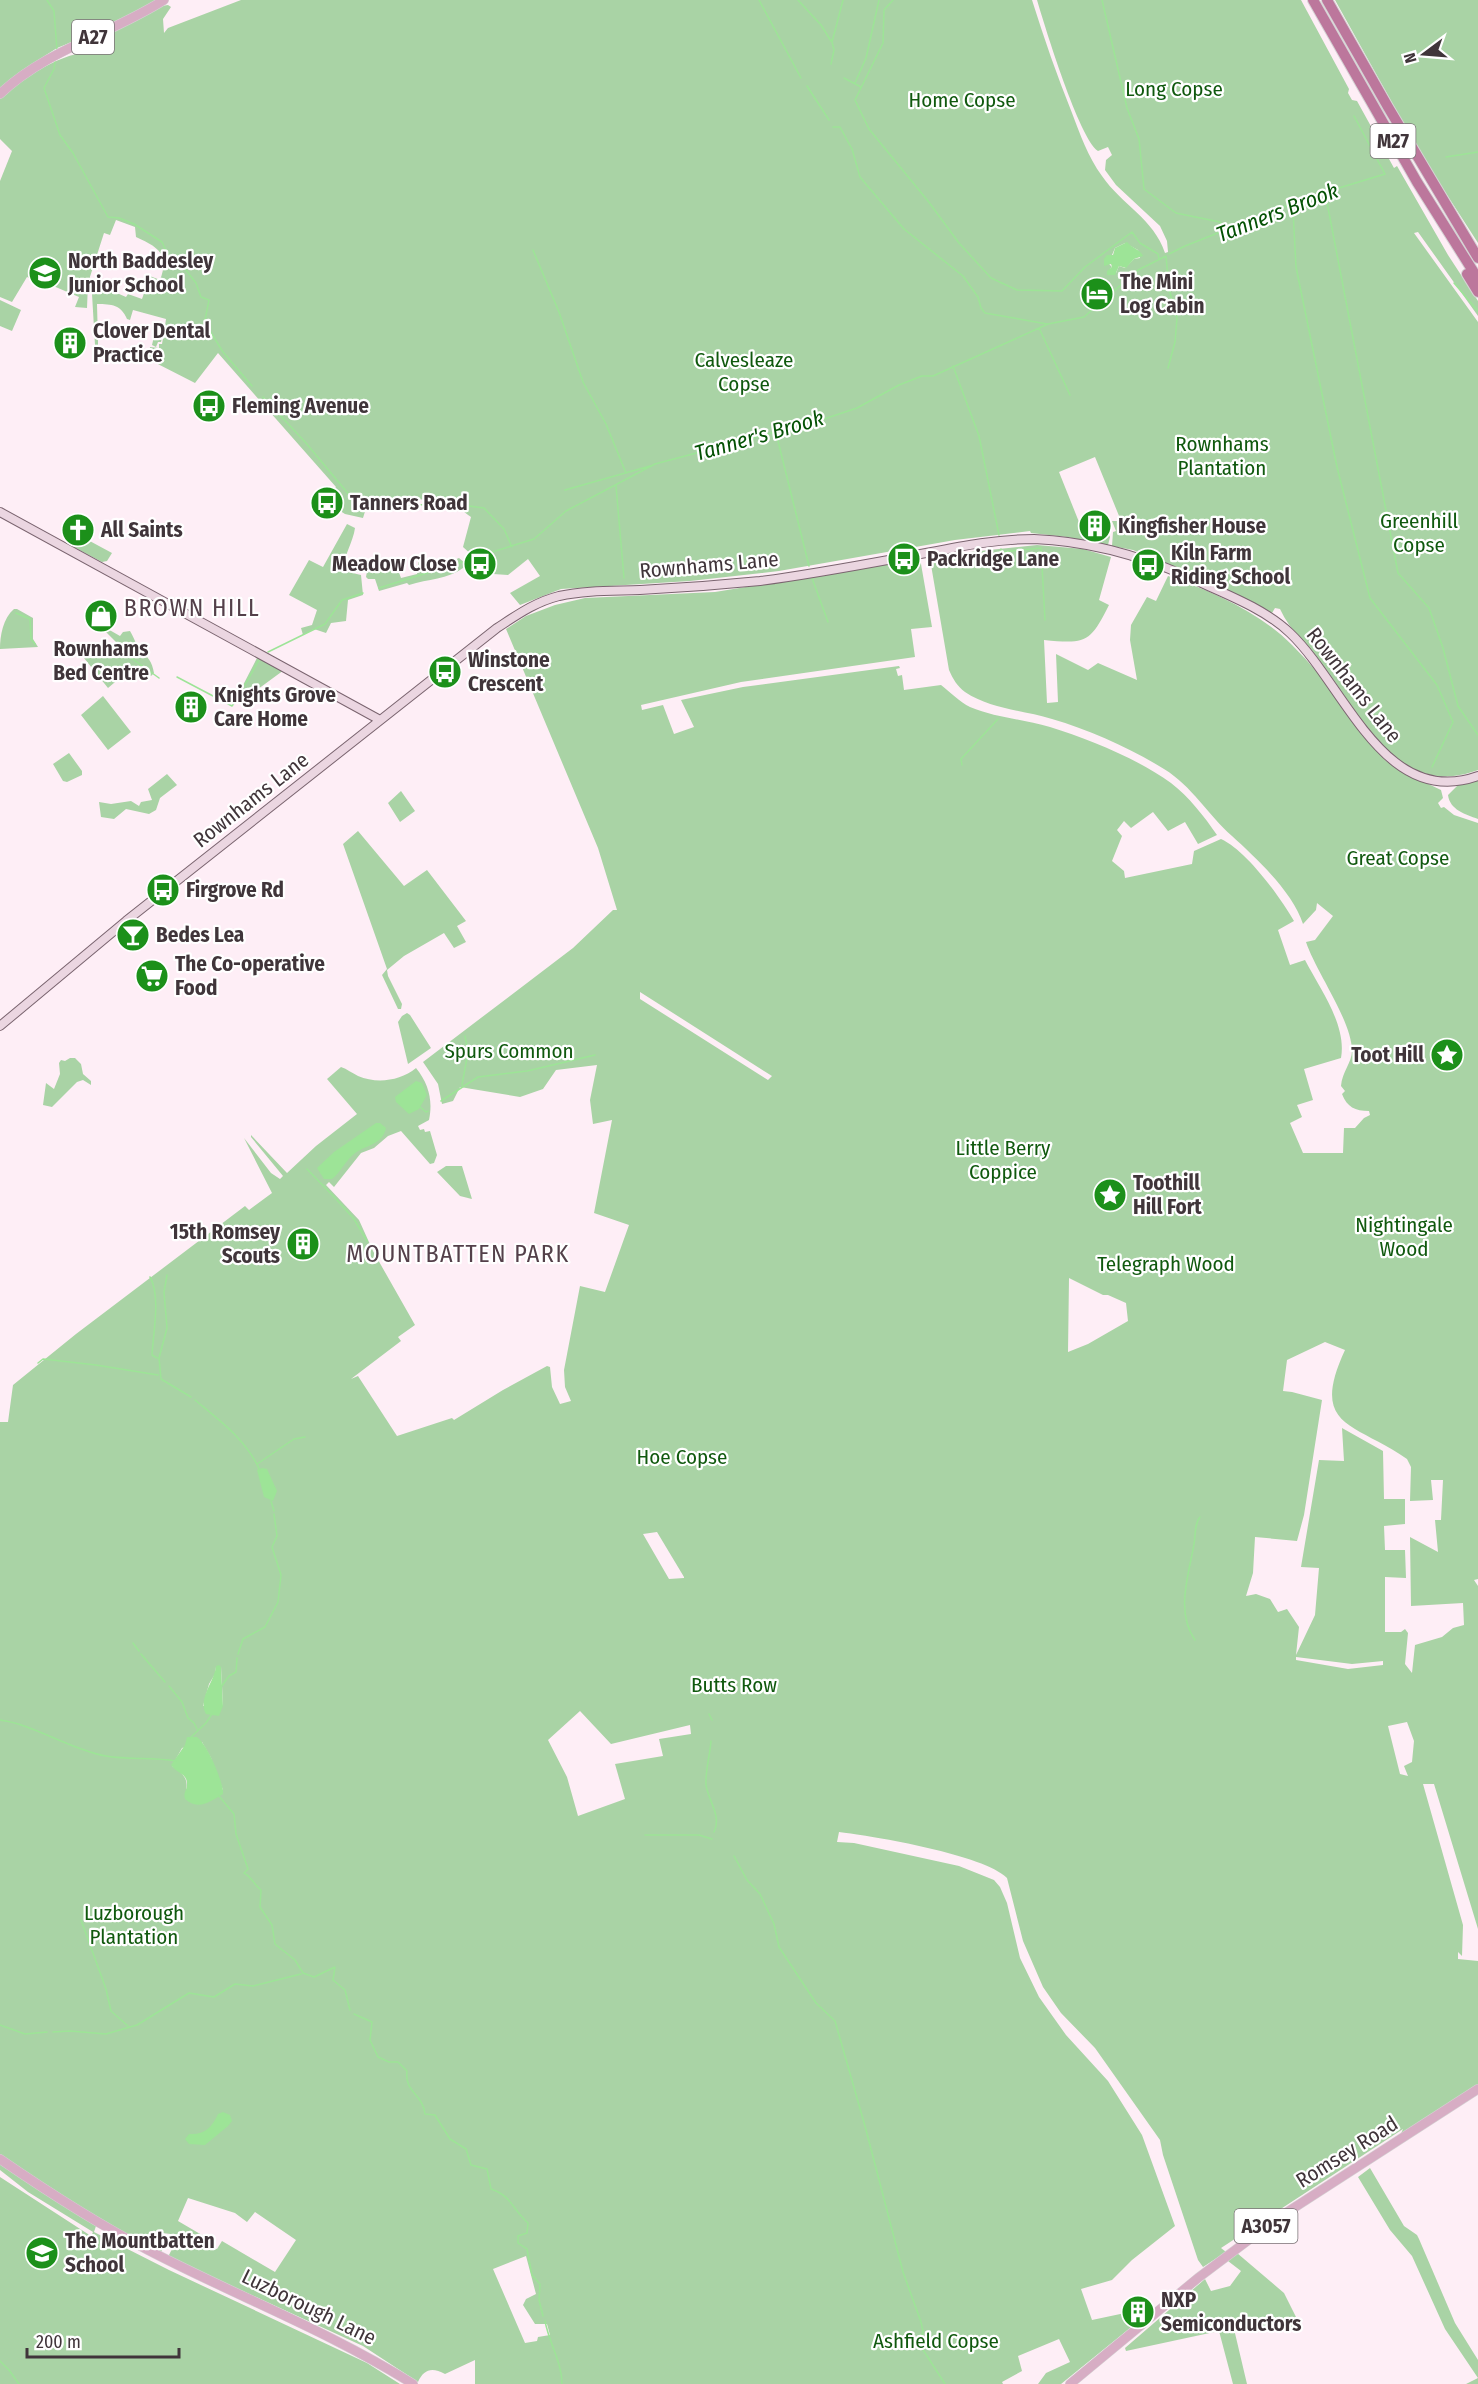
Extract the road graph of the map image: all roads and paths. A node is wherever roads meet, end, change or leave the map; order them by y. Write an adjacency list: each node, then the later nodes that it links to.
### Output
1 (164, 0): 4 (main road, A27)
2 (1313, 0): 5 (highway, M27)
3 (1327, 0): 6 (highway, M27)
4 (0, 94)
5 (1417, 182): 7 (highway, M27); 8 (highway, M27)
6 (1478, 258)
7 (1478, 279)
8 (1478, 292)
9 (0, 512): 10 (street)
10 (380, 720): 11 (street, Rownhams Lane); 12 (street, Rownhams Lane)
11 (1478, 776)
12 (0, 1026)
13 (1478, 2090): 16 (main road, Romsey Road / A3057)
14 (0, 2158): 15 (main road, Luzborough Lane)
15 (413, 2384)
16 (1070, 2384)

